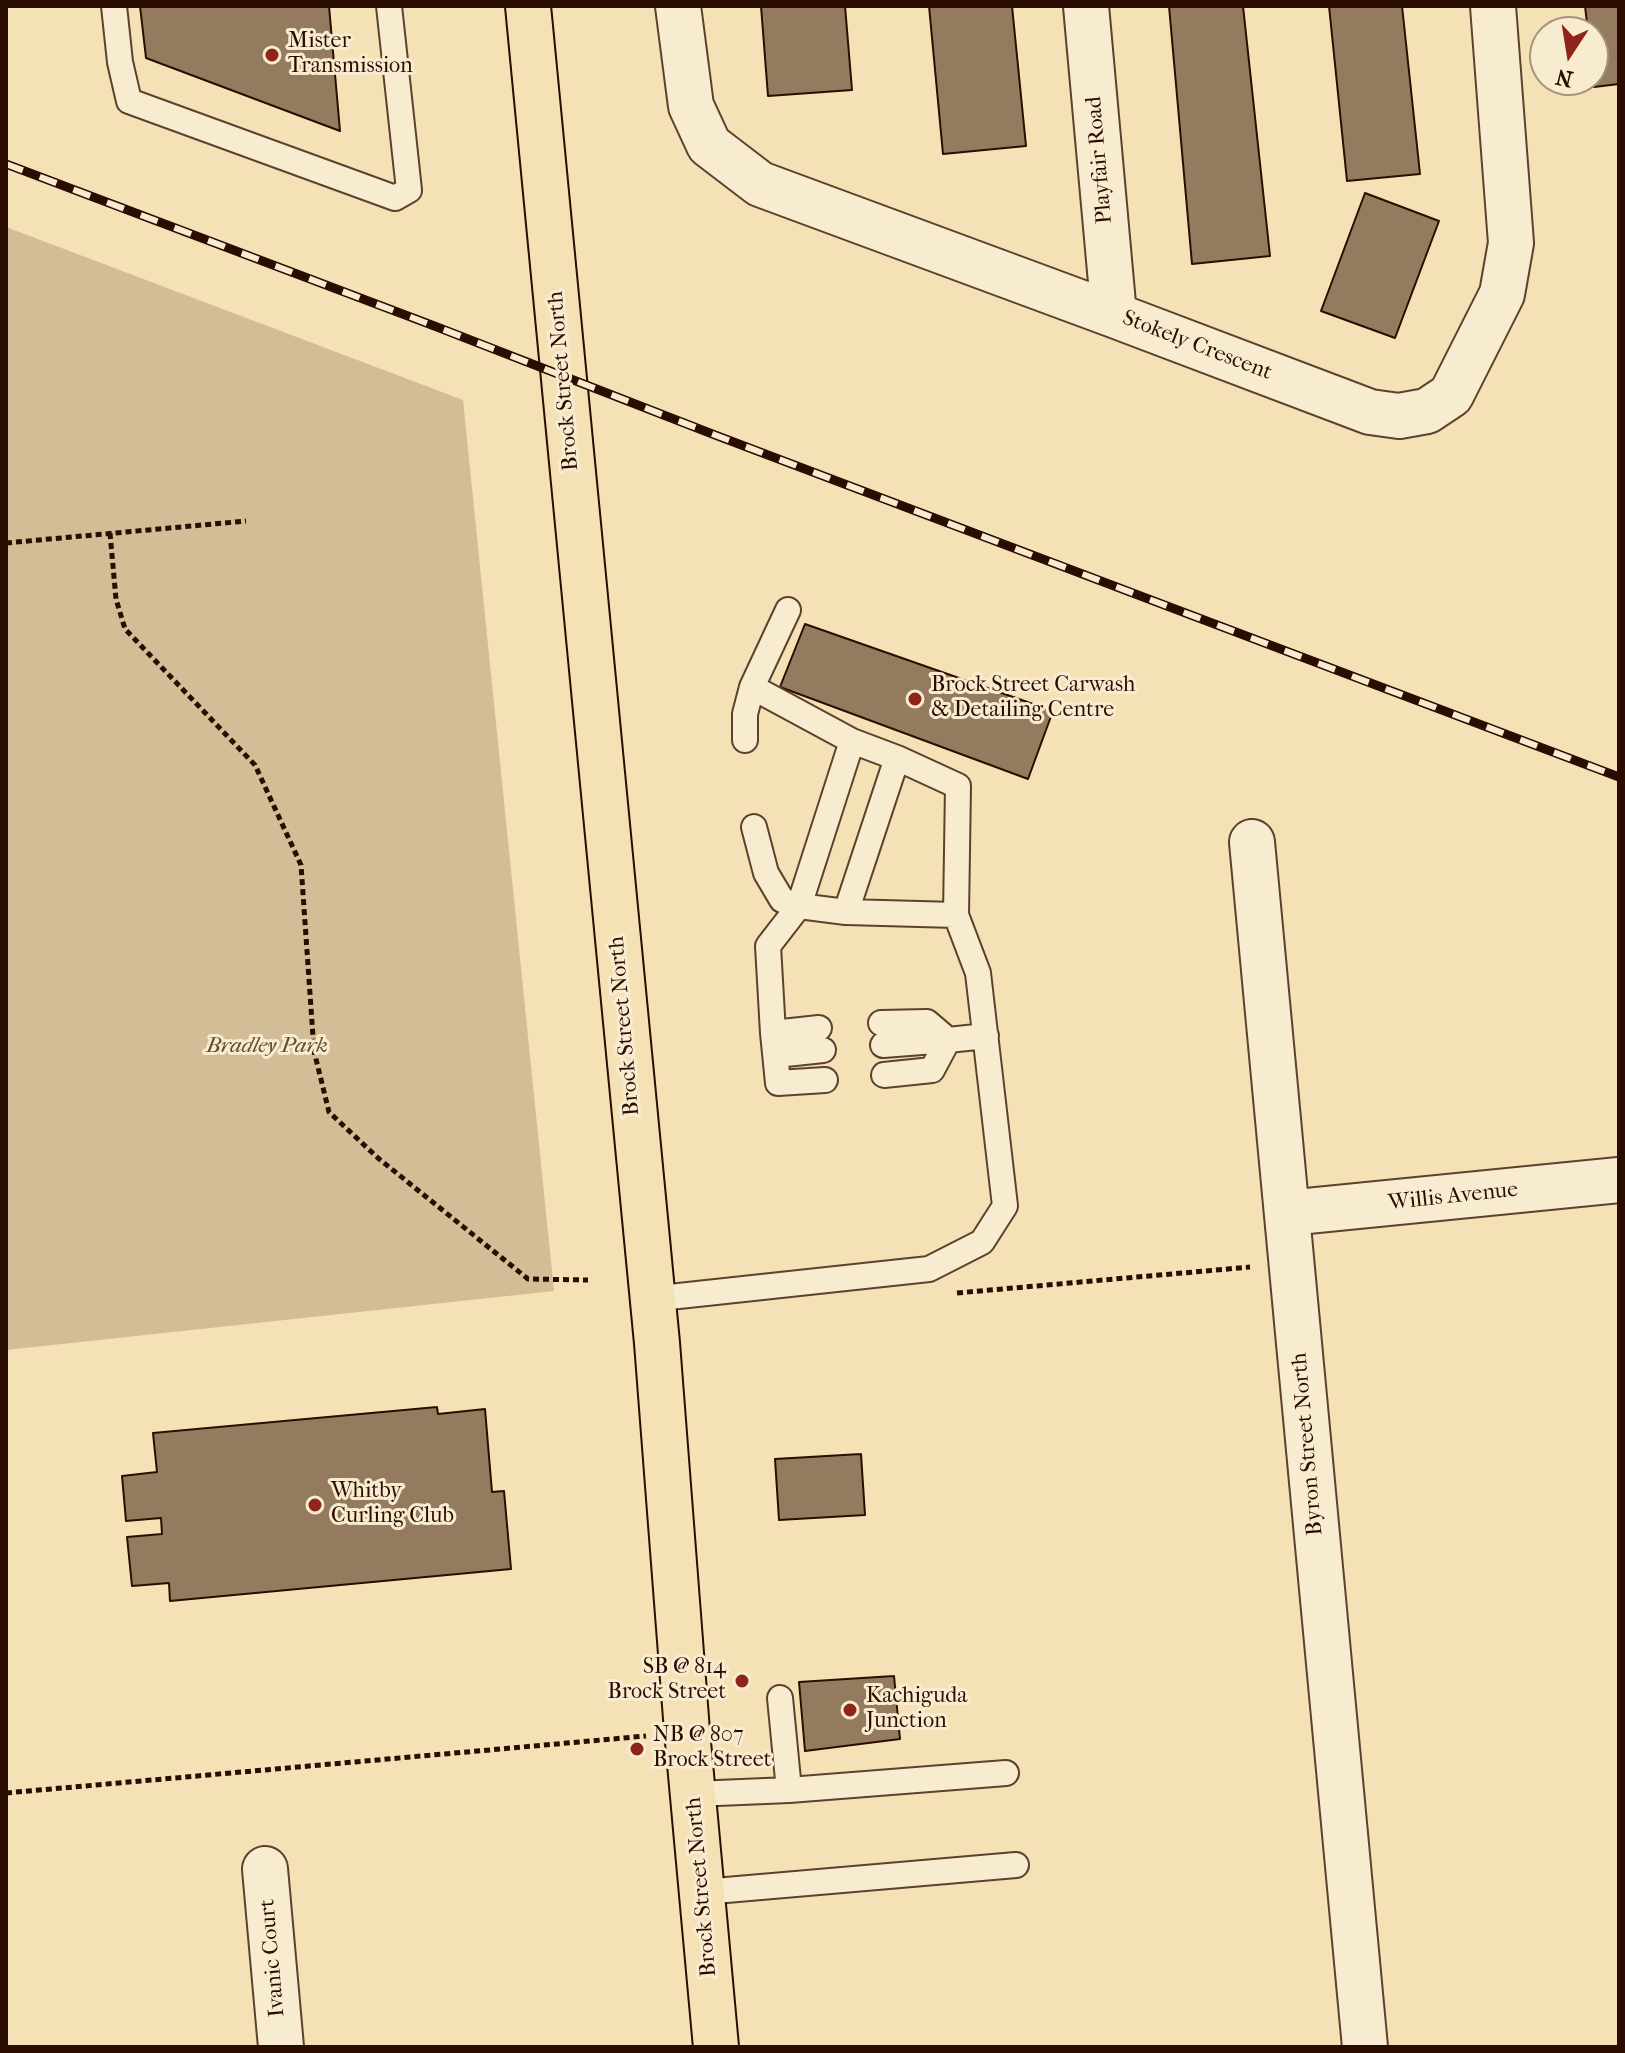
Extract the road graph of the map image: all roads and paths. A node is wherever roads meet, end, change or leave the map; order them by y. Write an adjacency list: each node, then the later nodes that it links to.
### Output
1 (114, 6): 2 (lane)
2 (389, 6)
3 (528, 6): 33 (main road, Brock Street North)
4 (678, 6): 7 (street, Stokely Crescent)
5 (1086, 6): 7 (street, Playfair Road)
6 (1493, 6): 7 (street, Stokely Crescent)
7 (1114, 315)
8 (246, 521): 9 (path)
9 (110, 533): 10 (path); 31 (path)
10 (6, 543)
11 (788, 610): 12 (lane)
12 (752, 687): 13 (lane); 14 (lane)
13 (745, 740)
14 (852, 741): 15 (lane); 18 (lane)
15 (897, 758): 19 (lane); 20 (lane)
16 (754, 827): 18 (lane)
17 (1252, 842): 29 (street, Byron Street North)
18 (799, 906): 19 (lane); 25 (lane)
19 (846, 912): 20 (lane)
20 (956, 915): 22 (lane)
21 (882, 1034): 24 (lane)
22 (986, 1036): 24 (lane); 33 (lane)
23 (821, 1039): 25 (lane)
24 (948, 1040): 26 (lane)
25 (774, 1044): 27 (lane)
26 (884, 1075)
27 (825, 1080)
28 (1619, 1180): 29 (street, Willis Avenue)
29 (1287, 1213): 45 (street, Byron Street North)
30 (1264, 1266): 32 (path)
31 (588, 1280)
32 (946, 1294)
33 (651, 1299): 35 (main road, Brock Street North)
34 (780, 1698): 37 (lane)
35 (687, 1731): 38 (path); 39 (main road, Brock Street North)
36 (1006, 1773): 37 (lane)
37 (789, 1790): 39 (lane)
38 (6, 1793)
39 (694, 1794): 42 (main road, Brock Street North)
40 (1016, 1865): 42 (lane)
41 (265, 1869): 43 (street, Ivanic Court)
42 (703, 1892): 44 (main road, Brock Street North)
43 (281, 2047)
44 (716, 2047)
45 (1365, 2047)

